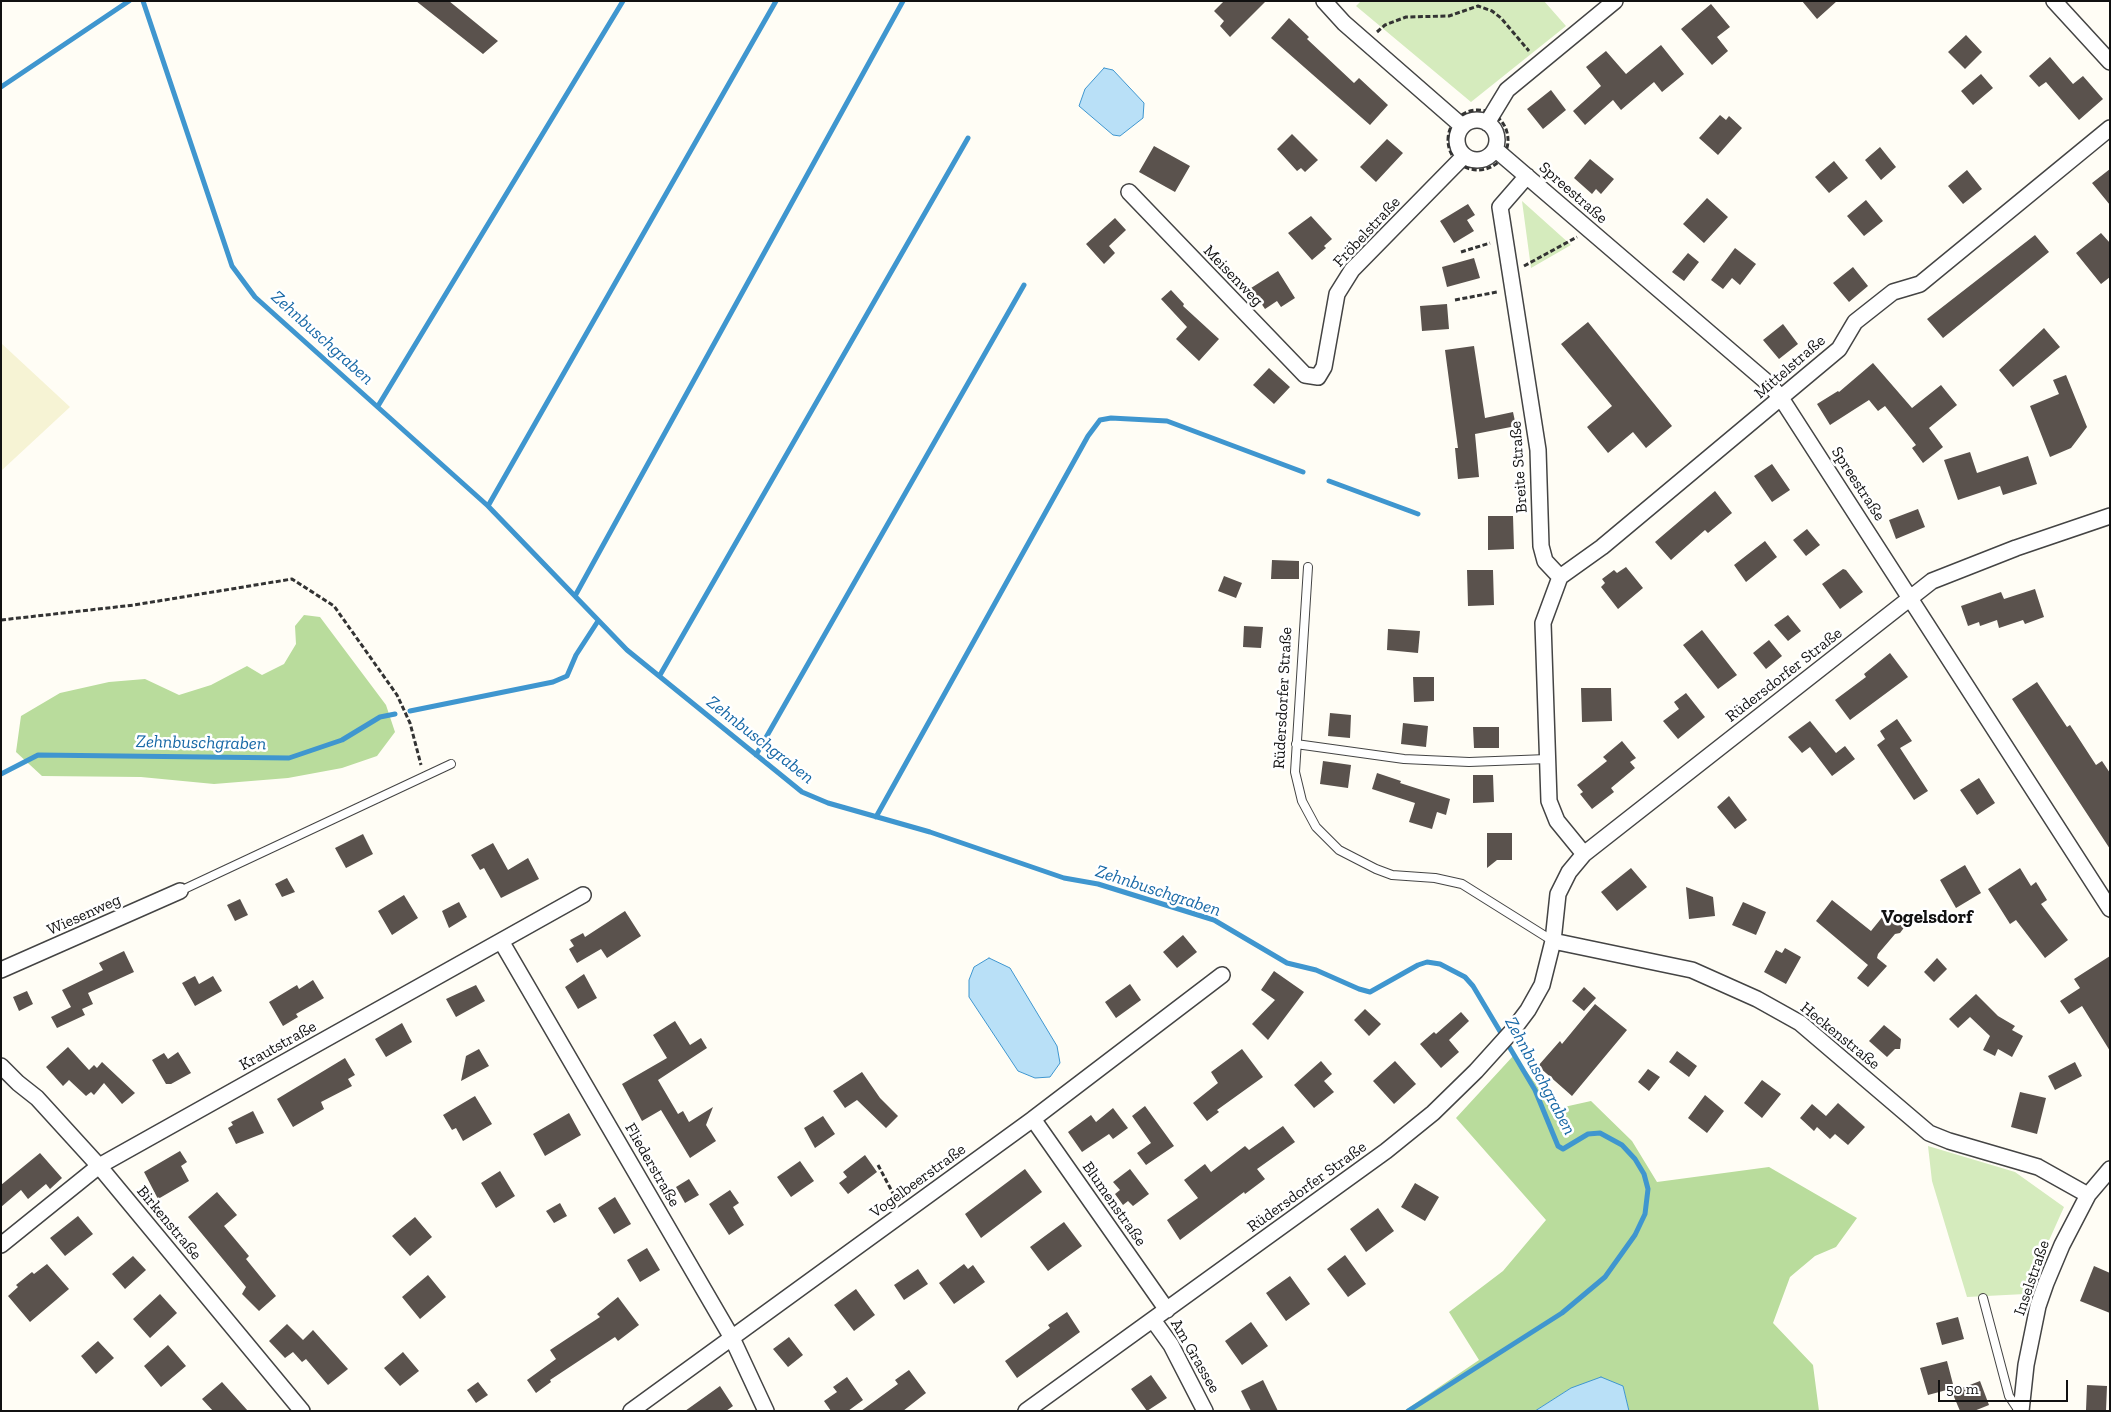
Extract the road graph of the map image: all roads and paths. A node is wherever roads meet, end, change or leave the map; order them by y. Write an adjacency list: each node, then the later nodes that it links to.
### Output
1 (1324, 1): 4 (street)
2 (1615, 1): 6 (street)
3 (2054, 1): 5 (street)
4 (1366, 42): 6 (path); 8 (street)
5 (2110, 62)
6 (1540, 63): 7 (street)
7 (1490, 119): 8 (street); 8 (path); 10 (street); 10 (path)
8 (1459, 124): 11 (street); 11 (path)
9 (2110, 128): 20 (street, Mittelstraße)
10 (1499, 153): 11 (street); 11 (path); 12 (street, Spreestraße)
11 (1461, 159): 19 (street, Fröbelstraße)
12 (1527, 176): 14 (street, Spreestraße); 15 (street, Breite Straße)
13 (1129, 192): 19 (street, Meisenweg)
14 (1586, 228): 17 (path); 20 (street, Spreestraße)
15 (1505, 239): 16 (path); 17 (street, Breite Straße)
16 (1461, 252)
17 (1512, 281): 18 (path); 23 (street, Breite Straße)
18 (1455, 300)
19 (1318, 377)
20 (1781, 398): 23 (street, Mittelstraße); 24 (street, Spreestraße)
21 (2110, 516): 24 (street, Rüdersdorfer Straße)
22 (1308, 567): 26 (lane, Rüdersdorfer Straße)
23 (1560, 577): 27 (street)
24 (1910, 597): 30 (street, Rüdersdorfer Straße); 33 (street, Spreestraße)
25 (1, 620): 29 (path)
26 (1296, 744): 27 (lane); 35 (lane, Rüdersdorfer Straße)
27 (1547, 759): 30 (street)
28 (451, 764): 29 (lane)
29 (424, 776): 31 (lane)
30 (1584, 854): 35 (street, Rüdersdorfer Straße)
31 (180, 891): 36 (street, Wiesenweg)
32 (582, 895): 34 (street, Krautstraße)
33 (2110, 909)
34 (501, 941): 41 (street, Krautstraße); 49 (street, Fliederstraße)
35 (1553, 941): 43 (street, Heckenstraße); 47 (street, Rüdersdorfer Straße)
36 (1, 970)
37 (1222, 975): 39 (street, Vogelbeerstraße)
38 (1, 1066): 41 (street, Birkenstraße)
39 (1033, 1118): 44 (street, Vogelbeerstraße); 47 (street, Blumenstraße)
40 (878, 1165): 44 (path)
41 (99, 1166): 45 (street, Krautstraße); 50 (street, Birkenstraße)
42 (2110, 1169): 43 (street, Inselstraße)
43 (2088, 1195): 55 (street, Inselstraße)
44 (904, 1213): 49 (street, Vogelbeerstraße)
45 (1, 1245)
46 (1983, 1298): 55 (lane, Inselstraße)
47 (1167, 1310): 48 (street, Rüdersdorfer Straße)
48 (1154, 1320): 53 (street, Rüdersdorfer Straße); 54 (street, Am Grassee)
49 (732, 1338): 51 (street, Vogelbeerstraße); 52 (street, Fliederstraße)
50 (302, 1411)
51 (631, 1411)
52 (766, 1411)
53 (1026, 1411)
54 (1206, 1411)
55 (2020, 1411)

